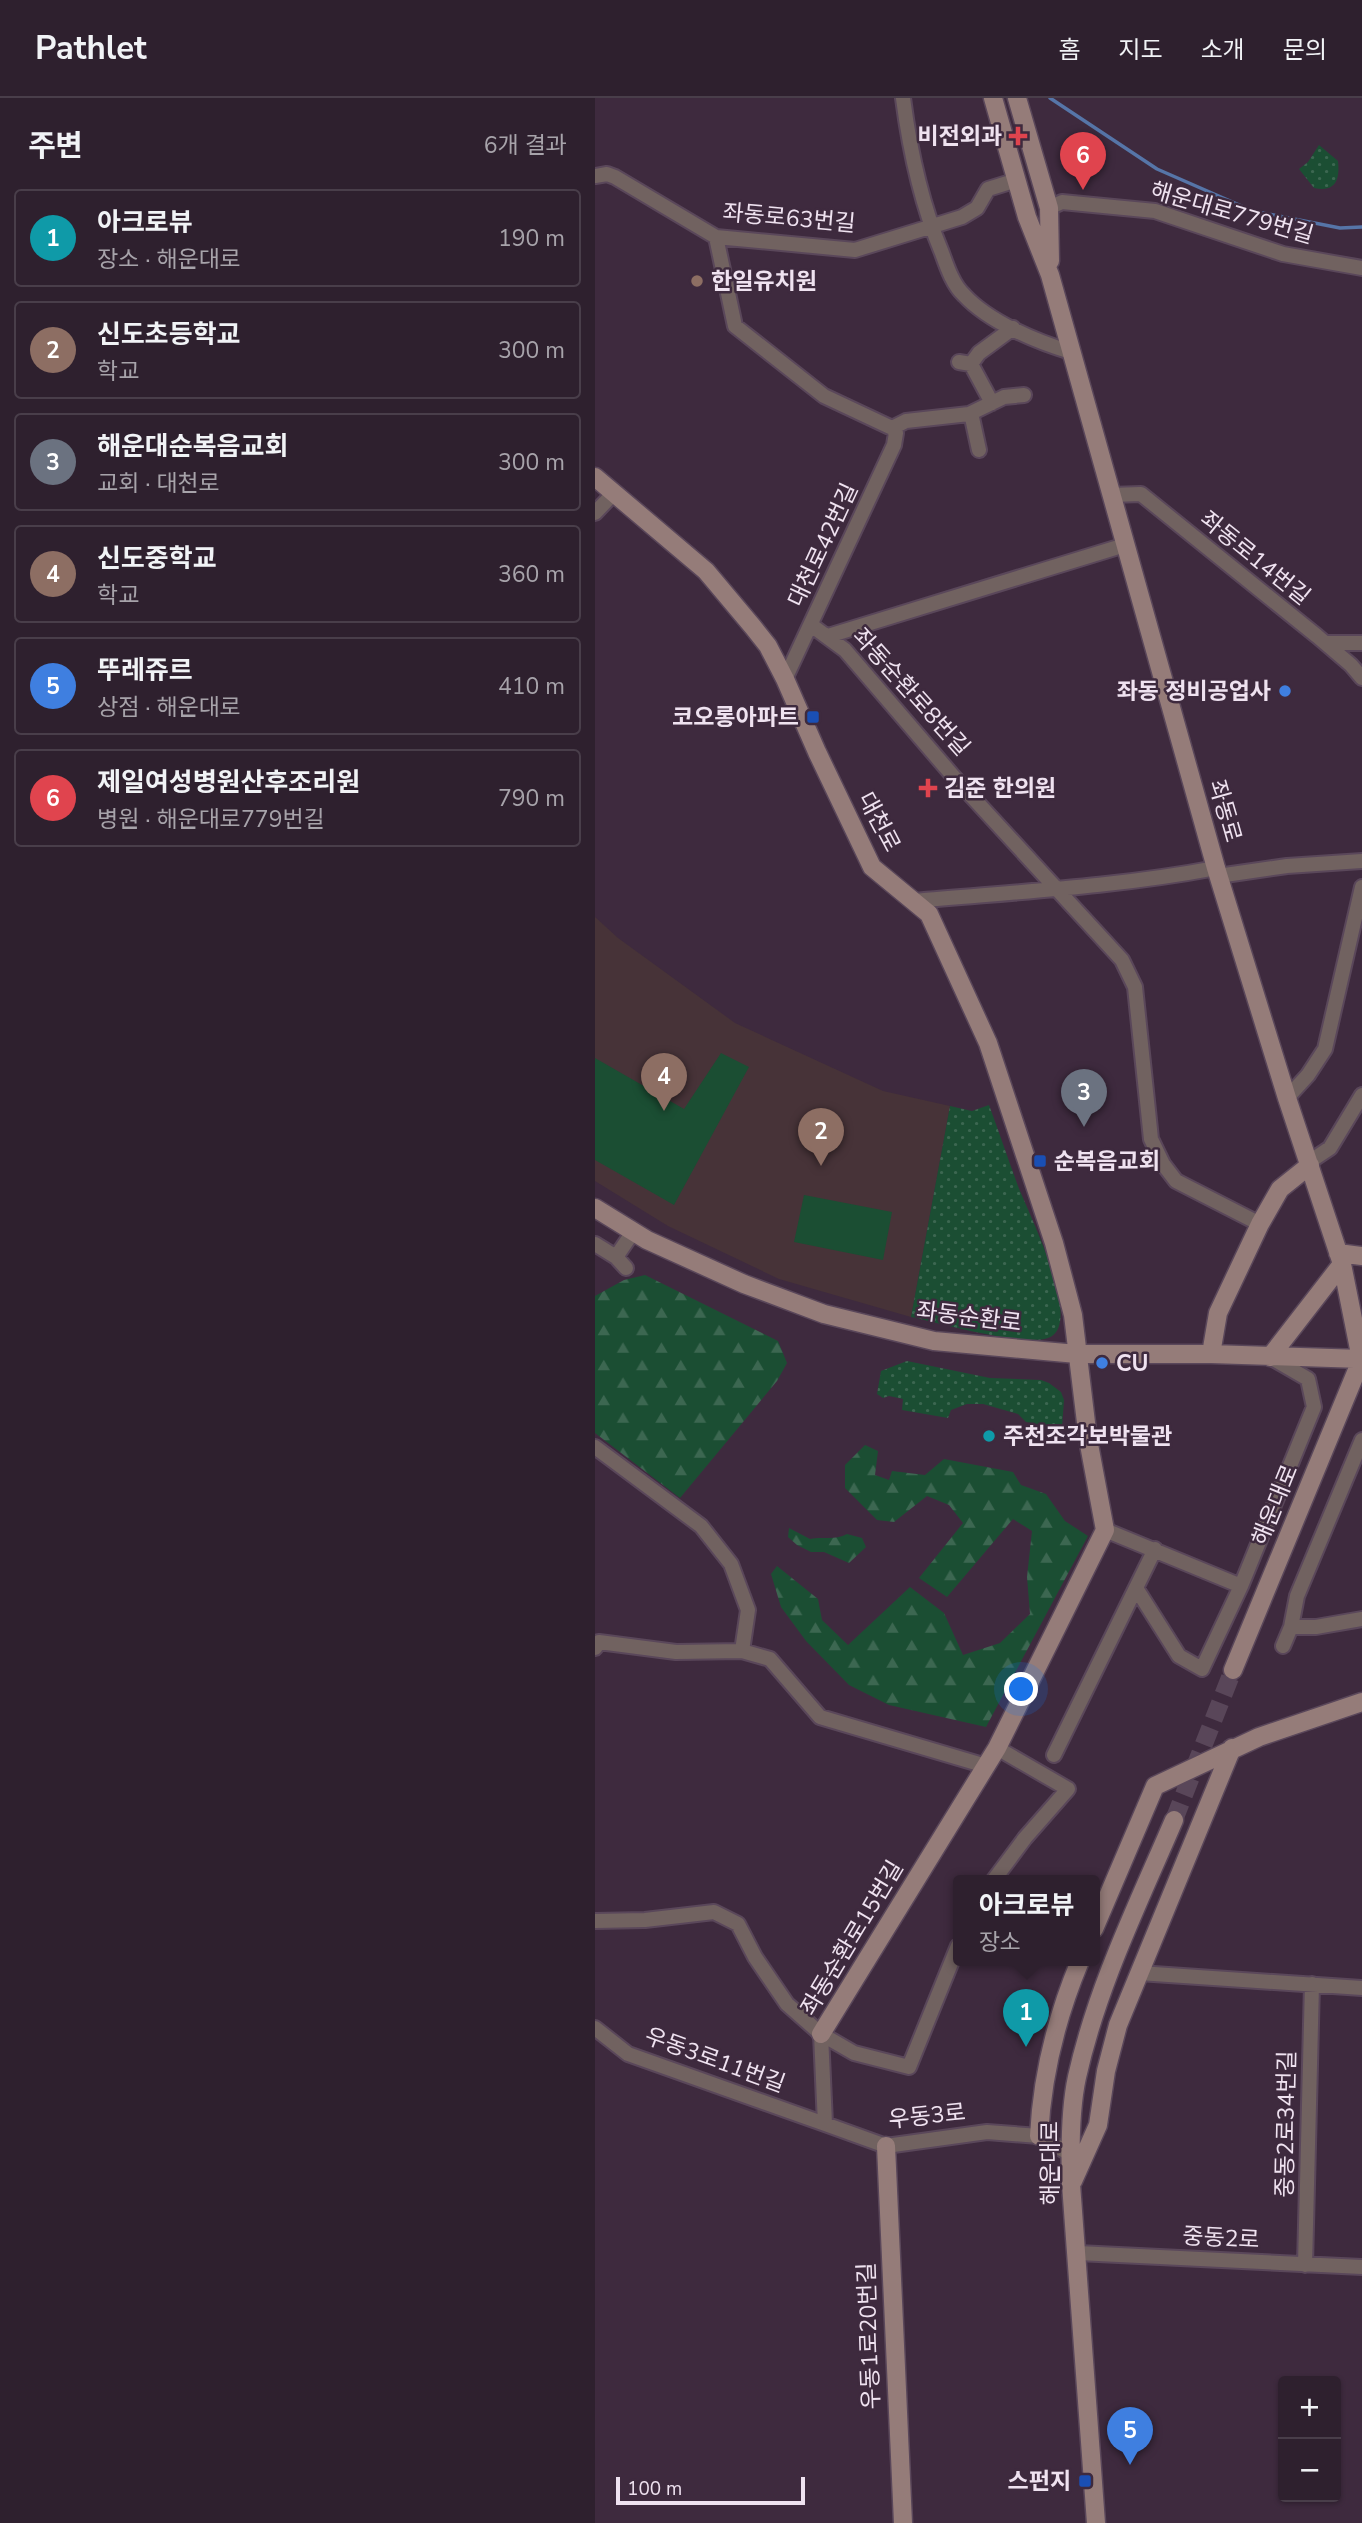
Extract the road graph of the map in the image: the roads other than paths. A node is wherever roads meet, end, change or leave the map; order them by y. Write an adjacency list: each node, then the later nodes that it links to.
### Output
1 (903, 98): 7 (street)
2 (993, 98): 5 (street, 좌동로)
3 (1017, 101): 6 (street, 좌동로)
4 (595, 176): 8 (street, 좌동로63번길)
5 (1017, 180): 7 (street, 좌동로63번길); 10 (street, 좌동로)
6 (1049, 208): 9 (street, 해운대로779번길); 10 (street, 좌동로)
7 (931, 227): 8 (street, 좌동로63번길); 11 (street)
8 (716, 237): 16 (street)
9 (1362, 268)
10 (1050, 275): 12 (street, 좌동로)
11 (1013, 328): 12 (street); 14 (street)
12 (1071, 352): 20 (street, 좌동로)
13 (1024, 395): 14 (street)
14 (992, 403): 15 (street)
15 (971, 413): 16 (street); 17 (street)
16 (892, 428): 23 (street, 대천로42번길)
17 (979, 450)
18 (595, 477): 19 (street, 대천로)
19 (614, 493): 21 (street); 28 (street, 대천로)
20 (1111, 495): 22 (street, 좌동로); 25 (street, 좌동로14번길)
21 (595, 513)
22 (1125, 544): 24 (street); 30 (street, 좌동로)
23 (811, 625): 24 (street, 좌동순환로8번길); 28 (street, 대천로42번길)
24 (828, 636): 32 (street, 좌동순환로8번길)
25 (1326, 643): 26 (street); 27 (street, 좌동로14번길)
26 (1362, 643)
27 (1362, 678)
28 (785, 680): 33 (street, 대천로)
29 (1362, 861): 30 (street)
30 (1217, 872): 32 (street); 35 (street, 좌동로)
31 (1362, 887): 35 (street)
32 (1058, 888): 33 (street); 38 (street, 좌동순환로8번길)
33 (913, 901): 43 (street, 대천로)
34 (1362, 1095): 36 (street)
35 (1287, 1098): 36 (street, 좌동로)
36 (1309, 1164): 38 (street); 42 (street, 좌동로)
37 (595, 1208): 39 (street, 좌동순환로)
38 (1260, 1224): 44 (street)
39 (633, 1232): 40 (street); 43 (street, 좌동순환로)
40 (595, 1244)
41 (1362, 1256): 42 (street)
42 (1340, 1259): 45 (street); 46 (street, 좌동로)
43 (1077, 1354): 44 (street, 좌동순환로); 49 (street)
44 (1211, 1354): 45 (street, 좌동순환로)
45 (1270, 1357): 46 (street, 좌동순환로); 51 (street)
46 (1362, 1358): 58 (street, 해운대로)
47 (1362, 1440): 54 (street)
48 (595, 1447): 57 (street)
49 (1105, 1530): 50 (street); 60 (street, 좌동순환로15번길)
50 (1155, 1549): 51 (street); 52 (street)
51 (1241, 1586): 52 (street)
52 (1136, 1588): 62 (street)
53 (1362, 1619): 54 (street)
54 (1291, 1627): 55 (street)
55 (1283, 1646)
56 (595, 1648): 57 (street)
57 (743, 1651): 63 (street)
58 (1233, 1671)
59 (1362, 1702): 61 (street)
60 (997, 1748): 63 (street, 좌동순환로15번길); 65 (street)
61 (1232, 1748): 66 (street); 70 (street)
62 (1054, 1755)
63 (986, 1766): 74 (street, 좌동순환로15번길)
64 (1174, 1820): 78 (street, 해운대로)
65 (997, 1875)
66 (1100, 1915)
67 (595, 1921): 74 (street)
68 (953, 1958): 74 (street, 좌동순환로15번길)
69 (1078, 1966): 76 (street)
70 (1139, 1973): 71 (street); 79 (street)
71 (1312, 1984): 72 (street); 81 (street, 중동2로34번길)
72 (1362, 1988)
73 (595, 2028): 75 (street, 우동3로11번길)
74 (821, 2034): 75 (street)
75 (825, 2123): 77 (street, 우동3로)
76 (1039, 2136): 77 (street, 우동3로); 78 (street, 우동3로)
77 (886, 2146): 83 (street, 우동1로20번길)
78 (1070, 2154): 79 (street, 해운대로)
79 (1071, 2184): 80 (street, 해운대로)
80 (1077, 2253): 81 (street, 중동2로); 84 (street, 해운대로)
81 (1305, 2265): 82 (street, 중동2로)
82 (1362, 2267)
83 (903, 2523)
84 (1096, 2523)

